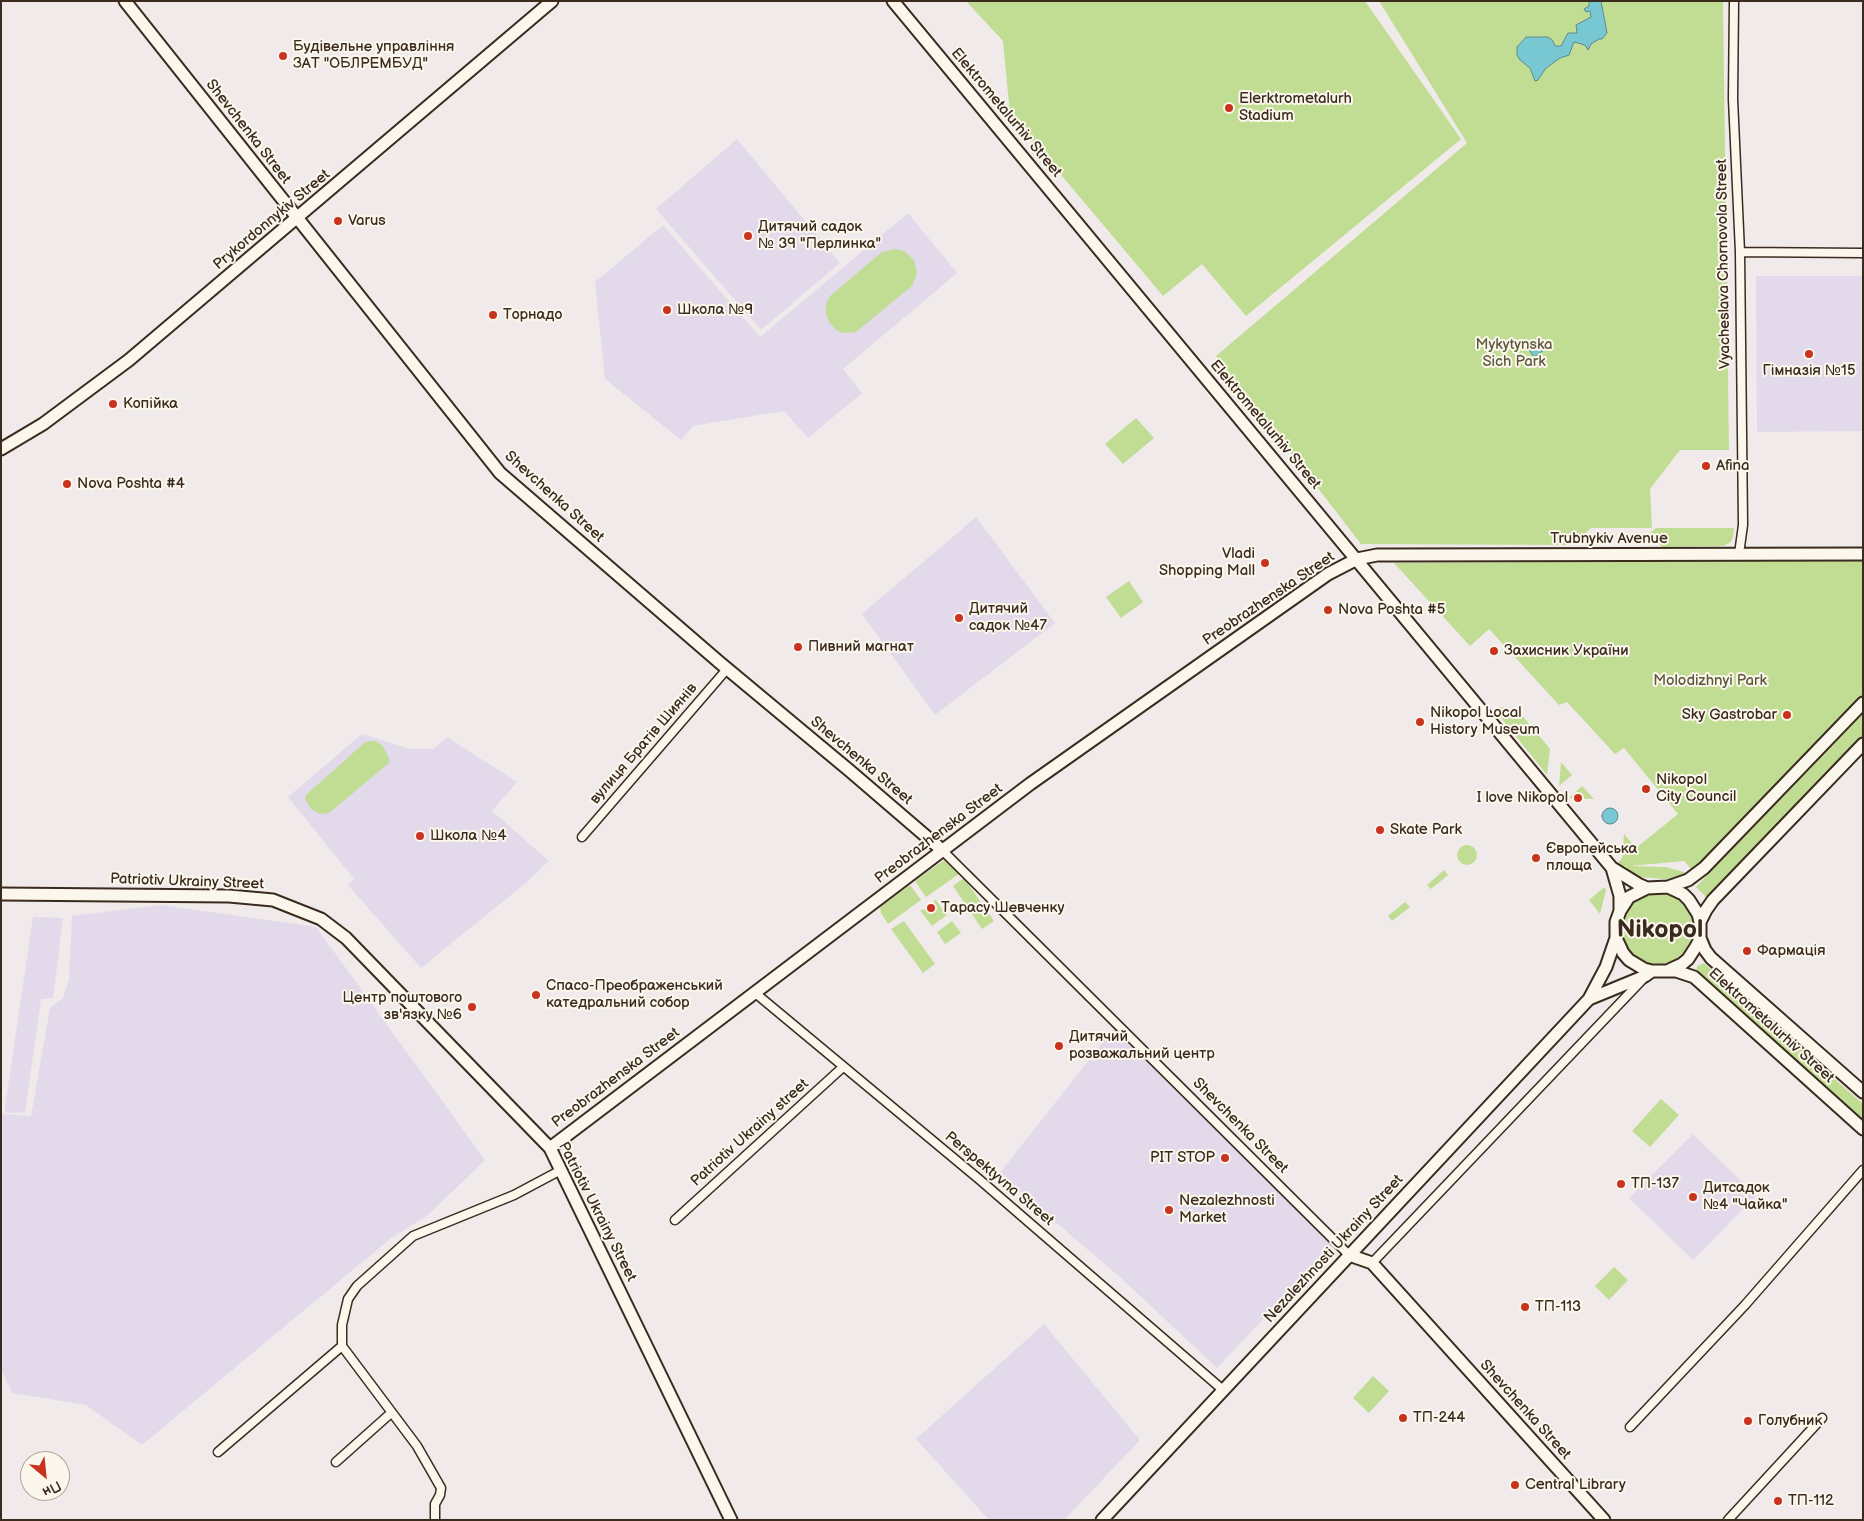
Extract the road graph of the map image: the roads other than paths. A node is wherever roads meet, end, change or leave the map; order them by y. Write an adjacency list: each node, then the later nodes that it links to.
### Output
1 (125, 1): 5 (main road, Shevchenka Street)
2 (552, 1): 5 (main road, Prykordonnykiv Street)
3 (893, 1): 11 (main road, Elektrometalurhiv Street)
4 (1734, 1): 6 (street, Vyacheslava Chornovola Street)
5 (297, 219): 8 (main road, Prykordonnykiv Street); 12 (main road, Shevchenka Street)
6 (1740, 252): 7 (street); 9 (street, Vyacheslava Chornovola Street)
7 (1863, 253)
8 (1, 449)
9 (1739, 554): 10 (main road, Trubnykiv Avenue); 11 (main road, Trubnykiv Avenue)
10 (1863, 554)
11 (1357, 559): 16 (main road, Preobrazhenska Street); 17 (main road, Elektrometalurhiv Street)
12 (727, 669): 15 (street, вулиця Братів Шиянів); 16 (main road, Shevchenka Street)
13 (1863, 703): 18 (main road)
14 (1863, 744): 22 (main road)
15 (582, 838)
16 (942, 850): 27 (main road, Preobrazhenska Street); 36 (street, Shevchenka Street)
17 (1612, 868): 19 (main road, Elektrometalurhiv Street); 21 (main road, Elektrometalurhiv Street)
18 (1668, 887): 19 (main road); 22 (main road)
19 (1647, 888): 21 (main road)
20 (1, 894): 32 (main road, Patriotiv Ukrainy Street)
21 (1620, 911): 23 (main road, Elektrometalurhiv Street)
22 (1700, 922): 24 (main road)
23 (1616, 938): 26 (main road, Elektrometalurhiv Street); 28 (main road)
24 (1700, 938): 25 (main road); 30 (main road, Elektrometalurhiv Street)
25 (1667, 970): 26 (main road, Elektrometalurhiv Street); 31 (main road, Elektrometalurhiv Street)
26 (1649, 973): 28 (main road); 37 (street)
27 (754, 992): 29 (street, Perspektyvna Street); 32 (main road, Preobrazhenska Street)
28 (1588, 999): 36 (main road, Nezalezhnosti Ukrainy Street)
29 (843, 1067): 35 (street, Patriotiv Ukrainy street); 39 (street, Perspektyvna Street)
30 (1863, 1092)
31 (1863, 1129)
32 (550, 1148): 33 (main road, Patriotiv Ukrainy Street)
33 (561, 1170): 38 (street); 46 (main road, Patriotiv Ukrainy Street)
34 (1863, 1170): 42 (street)
35 (675, 1220)
36 (1349, 1255): 37 (main road, Shevchenka Street); 39 (main road, Nezalezhnosti Ukrainy Street)
37 (1372, 1263): 48 (main road, Shevchenka Street)
38 (342, 1346): 40 (street); 43 (street)
39 (1223, 1390): 47 (main road, Nezalezhnosti Ukrainy Street)
40 (391, 1413): 44 (street); 45 (street)
41 (1822, 1418): 49 (street)
42 (1630, 1427)
43 (218, 1452)
44 (336, 1462)
45 (435, 1520)
46 (731, 1520)
47 (1102, 1520)
48 (1604, 1520)
49 (1728, 1520)

